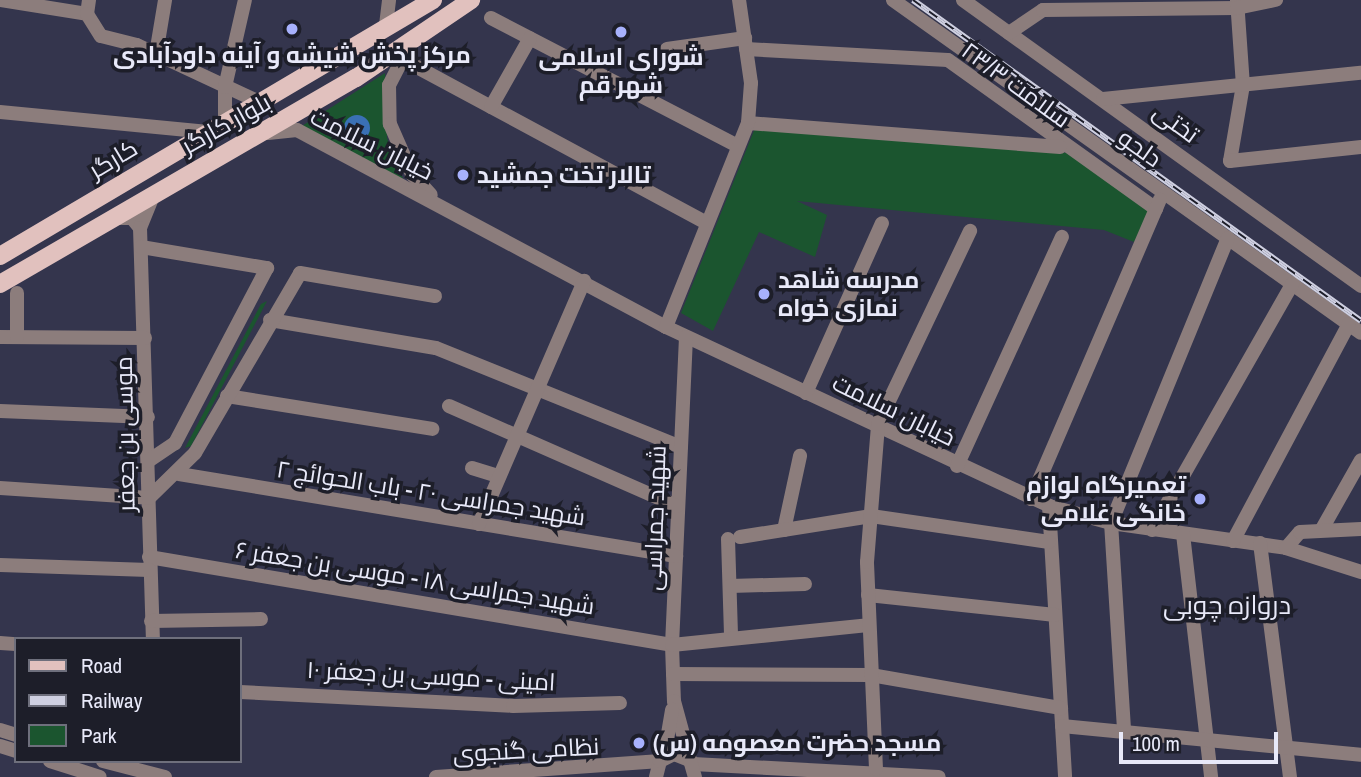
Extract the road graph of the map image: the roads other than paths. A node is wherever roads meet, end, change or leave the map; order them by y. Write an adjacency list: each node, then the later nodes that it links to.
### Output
1 (0, 0): 12 (street)
2 (165, 0): 20 (street)
3 (246, 0): 25 (street)
4 (389, 0): 14 (street)
5 (433, 0): 14 (main road, کارگر)
6 (471, 0): 16 (main road, بلوار کارگر)
7 (739, 0): 18 (street)
8 (893, 0): 38 (street, دلجو)
9 (963, 0): 15 (street, تختی)
10 (1276, 0): 11 (street)
11 (1237, 4): 15 (street); 24 (street)
12 (88, 7): 20 (street)
13 (491, 18): 17 (street)
14 (386, 25): 27 (main road, کارگر)
15 (1009, 33): 26 (street, تختی)
16 (420, 34): 21 (street, خیابان سلامت); 23 (main road, بلوار کارگر)
17 (530, 38): 28 (street); 34 (street)
18 (745, 43): 19 (street, سلامت ۲۳/۳); 31 (street); 35 (street, سلامت ۲۳/۳)
19 (667, 49)
20 (156, 54): 25 (street)
21 (402, 59): 28 (street); 39 (street, خیابان سلامت)
22 (1361, 73): 24 (street)
23 (356, 78): 27 (main road); 33 (main road, بلوار کارگر)
24 (1243, 85): 26 (street); 36 (street)
25 (225, 87): 27 (street); 30 (street)
26 (1103, 99): 53 (street, تختی)
27 (262, 100): 30 (main road, کارگر)
28 (491, 107): 42 (street)
29 (0, 112): 32 (street)
30 (225, 122): 32 (main road, کارگر)
31 (748, 122): 34 (street); 35 (street)
32 (208, 132): 49 (main road, کارگر)
33 (246, 140): 37 (main road, بلوار کارگر); 39 (street, خیابان سلامت)
34 (738, 146): 42 (street)
35 (1062, 147): 40 (street, سلامت ۲۳/۳)
36 (1361, 147)
37 (159, 190): 41 (main road, بلوار کارگر); 44 (street)
38 (1163, 192): 40 (street); 47 (street, دلجو)
39 (437, 202): 50 (street, خیابان سلامت)
40 (1156, 209): 85 (street)
41 (99, 222): 44 (street); 52 (main road, بلوار کارگر)
42 (708, 223): 58 (street)
43 (882, 223): 65 (street)
44 (140, 228): 48 (street, موسی بن جعفر)
45 (970, 231): 70 (street)
46 (1062, 237): 79 (street)
47 (1228, 238): 51 (street, دلجو); 89 (street)
48 (141, 247): 55 (street); 63 (street, موسی بن جعفر)
49 (4, 251)
50 (584, 281): 58 (street, خیابان سلامت); 64 (street)
51 (1293, 283): 59 (street, دلجو); 94 (street)
52 (0, 285)
53 (1361, 286)
54 (18, 293): 61 (street)
55 (254, 296): 57 (street); 73 (street)
56 (435, 296): 57 (street)
57 (273, 314): 64 (street); 66 (street)
58 (666, 327): 62 (street, خیابان سلامت)
59 (1355, 329): 96 (street)
60 (0, 337): 61 (street)
61 (17, 337): 63 (street)
62 (686, 337): 65 (street, خیابان سلامت); 74 (street, شهید جمراسی)
63 (145, 338): 69 (street, موسی بن جعفر)
64 (537, 388): 72 (street); 74 (street)
65 (806, 393): 70 (street, خیابان سلامت)
66 (228, 396): 71 (street); 75 (street)
67 (449, 406): 72 (street)
68 (0, 411): 69 (street)
69 (148, 417): 78 (street, موسی بن جعفر)
70 (878, 424): 79 (street, خیابان سلامت); 88 (street)
71 (432, 429)
72 (517, 436): 82 (street); 86 (street)
73 (175, 443): 75 (street); 78 (street)
74 (681, 447): 86 (street, شهید جمراسی)
75 (195, 453): 81 (street)
76 (800, 456): 93 (street)
77 (1361, 460): 91 (street)
78 (148, 461): 84 (street, موسی بن جعفر)
79 (957, 466): 85 (street, خیابان سلامت)
80 (472, 468): 82 (street)
81 (179, 474): 84 (street); 90 (street, شهید جمراسی ۲۰ - باب الحوائج ۲)
82 (499, 476): 90 (street)
83 (0, 488): 84 (street)
84 (149, 498): 101 (street, موسی بن جعفر)
85 (1031, 499): 87 (street, خیابان سلامت)
86 (677, 506): 100 (street, شهید جمراسی)
87 (1049, 506): 89 (street, خیابان سلامت); 97 (street)
88 (871, 516): 93 (street); 97 (street); 106 (street)
89 (1111, 523): 94 (street, خیابان سلامت); 121 (street)
90 (479, 524): 100 (street, شهید جمراسی ۲۰ - باب الحوائج ۲)
91 (1322, 529): 92 (street); 99 (street)
92 (1361, 529)
93 (784, 530): 105 (street)
94 (1152, 530): 95 (street, خیابان سلامت)
95 (1183, 534): 96 (street, خیابان سلامت); 122 (street)
96 (1233, 541): 98 (street, خیابان سلامت)
97 (1049, 542): 107 (street)
98 (1261, 543): 99 (street, خیابان سلامت); 123 (street)
99 (1286, 548): 103 (street, خیابان سلامت)
100 (676, 556): 113 (street, شهید جمراسی)
101 (149, 563): 102 (street, شهید جمراسی ۱۸ - موسی بن جعفر ۶); 109 (street, موسی بن جعفر); 113 (street, شهید جمراسی ۱۸ - موسی بن جعفر ۶)
102 (0, 565)
103 (1361, 572)
104 (805, 584): 105 (street)
105 (730, 586): 112 (street)
106 (868, 595): 107 (street); 110 (street)
107 (1055, 615): 119 (street)
108 (261, 619): 109 (street)
109 (151, 621): 111 (street, موسی بن جعفر)
110 (868, 625): 112 (street, شهید جمراسی ۱۸ - موسی بن جعفر ۶); 115 (street)
111 (153, 637)
112 (732, 637): 113 (street, شهید جمراسی ۱۸ - موسی بن جعفر ۶)
113 (672, 645): 114 (street, شهید جمراسی)
114 (673, 674): 115 (street); 117 (street, شهید جمراسی)
115 (871, 675): 119 (street); 129 (street)
116 (242, 691): 118 (street, امینی - موسی بن جعفر ۱۰)
117 (674, 701): 125 (street); 128 (street)
118 (620, 703)
119 (1061, 708): 120 (street)
120 (1062, 726): 121 (street); 136 (street)
121 (1124, 729): 122 (street)
122 (1206, 737): 123 (street); 137 (street)
123 (1286, 745): 124 (street); 138 (street)
124 (1361, 755)
125 (662, 759): 128 (street, نظامی گنجوی); 133 (street, نظامی گنجوی); 134 (street)
126 (56, 763): 130 (street)
127 (110, 763): 131 (street)
128 (693, 767): 129 (street)
129 (876, 769): 135 (street)
130 (100, 777)
131 (159, 777): 132 (street)
132 (165, 777)
133 (436, 777)
134 (656, 777)
135 (939, 777)
136 (1065, 777)
137 (1211, 777)
138 (1290, 777)

